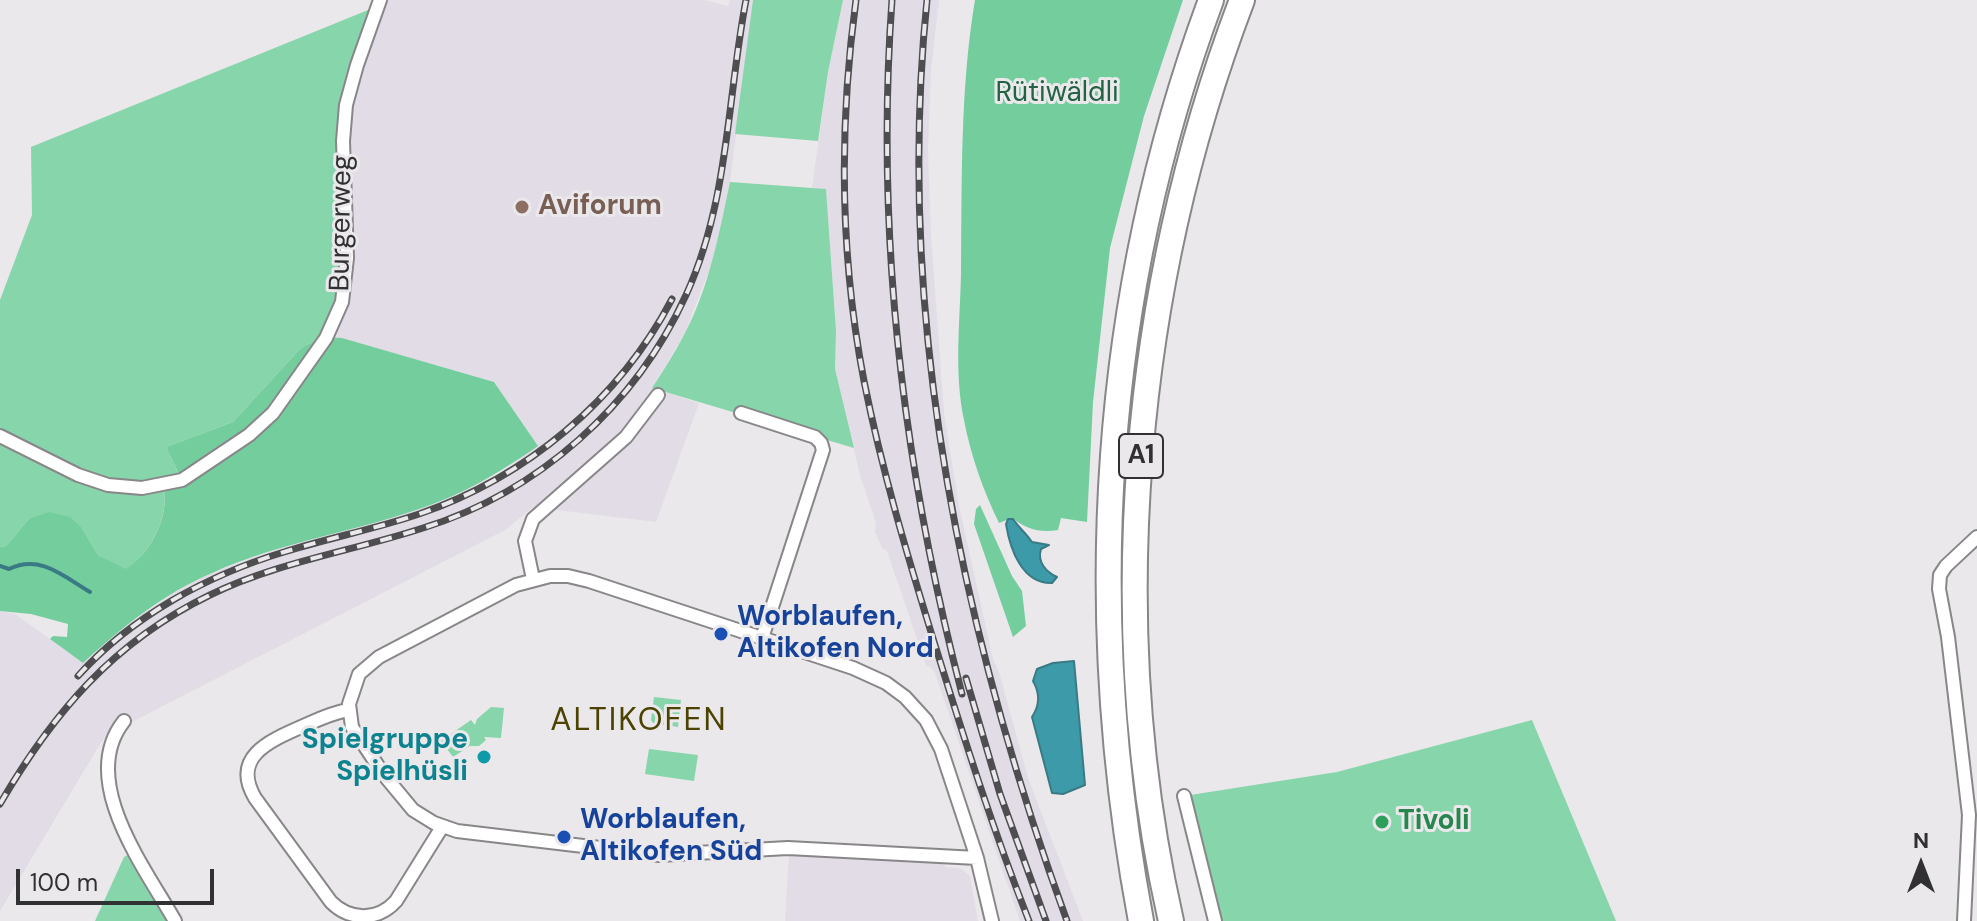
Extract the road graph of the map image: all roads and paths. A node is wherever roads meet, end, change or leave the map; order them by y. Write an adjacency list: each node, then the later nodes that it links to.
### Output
1 (380, 0): 6 (street, Burgerweg)
2 (1211, 0): 17 (highway, A1)
3 (1242, 0): 18 (highway, A1)
4 (658, 395): 8 (street)
5 (741, 413): 9 (street)
6 (0, 436)
7 (1977, 537): 20 (street)
8 (533, 579): 9 (street); 10 (street)
9 (762, 638): 14 (street)
10 (348, 710): 13 (street); 13 (street)
11 (124, 721): 15 (street)
12 (1184, 796): 19 (street)
13 (442, 827): 14 (street)
14 (977, 858): 16 (street)
15 (175, 921)
16 (992, 921)
17 (1141, 921)
18 (1171, 921)
19 (1215, 921)
20 (1964, 921)

